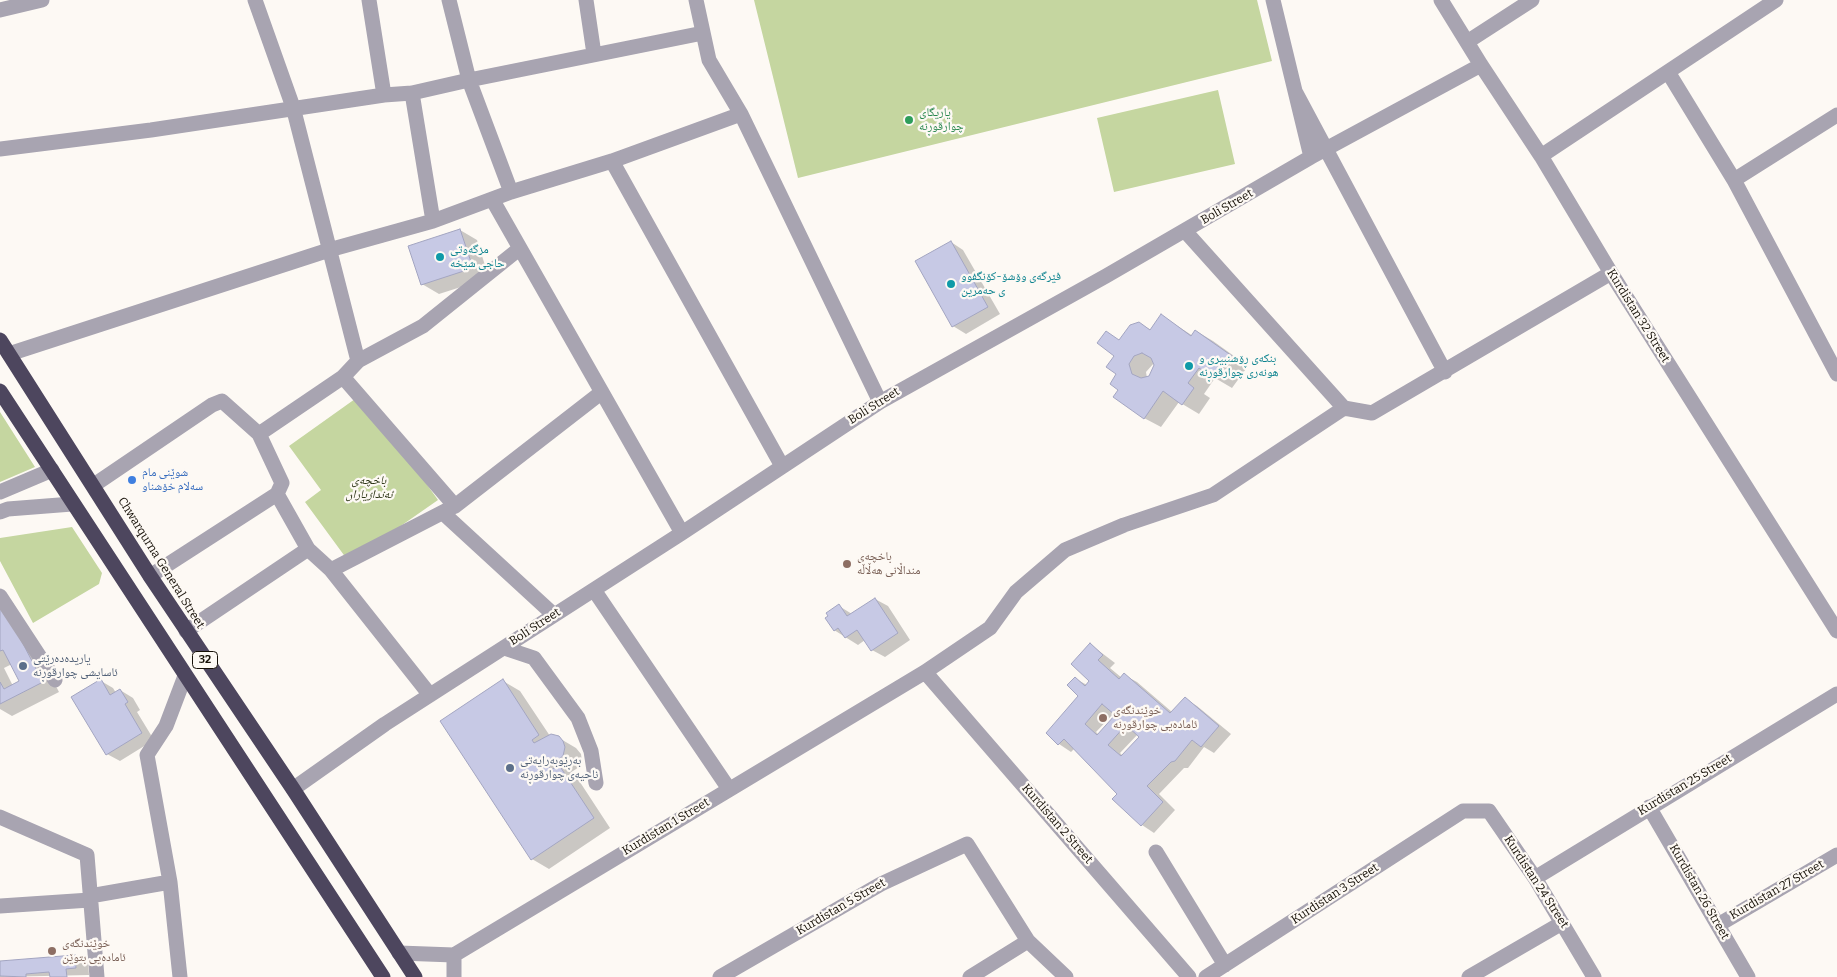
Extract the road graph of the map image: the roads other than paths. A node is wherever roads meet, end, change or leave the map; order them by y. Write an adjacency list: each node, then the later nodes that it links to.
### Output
1 (42, 0): 11 (street)
2 (255, 0): 21 (street)
3 (370, 0): 20 (street)
4 (449, 0): 17 (street)
5 (586, 0): 14 (street)
6 (696, 0): 12 (street)
7 (1273, 0): 18 (street)
8 (1441, 0): 13 (street, Kurdistan 32 Street)
9 (1532, 0): 13 (street)
10 (1776, 0): 16 (street)
11 (0, 10)
12 (703, 33): 14 (street); 22 (street)
13 (1467, 42): 15 (street, Kurdistan 32 Street)
14 (594, 54): 17 (street)
15 (1481, 65): 25 (street, Boli Street); 26 (street, Kurdistan 32 Street)
16 (1668, 72): 26 (street); 29 (street)
17 (469, 80): 19 (street); 30 (street)
18 (1296, 93): 25 (street); 27 (street)
19 (412, 94): 20 (street); 32 (street)
20 (384, 95): 21 (street)
21 (293, 107): 24 (street); 35 (street)
22 (741, 114): 28 (street); 45 (street)
23 (1837, 115): 29 (street)
24 (0, 149)
25 (1325, 150): 27 (street, Boli Street); 40 (street)
26 (1541, 156): 36 (street, Kurdistan 32 Street)
27 (1312, 158): 33 (street, Boli Street)
28 (612, 161): 30 (street); 48 (street)
29 (1734, 180): 41 (street)
30 (511, 192): 31 (street)
31 (492, 198): 32 (street); 34 (street)
32 (433, 221): 35 (street)
33 (1185, 231): 45 (street, Boli Street); 46 (street)
34 (519, 249): 39 (street); 44 (street)
35 (330, 250): 38 (street); 39 (street)
36 (1611, 273): 40 (street); 63 (street, Kurdistan 32 Street)
37 (0, 340): 38 (highway, Chwarqurna General Street / 32)
38 (9, 354): 50 (highway, Chwarqurna General Street / 32)
39 (358, 361): 42 (street)
40 (1445, 372): 46 (street)
41 (1837, 374)
42 (342, 378): 47 (street); 54 (street)
43 (0, 391): 49 (highway, 32)
44 (602, 392): 54 (street); 56 (street)
45 (880, 402): 48 (street, Boli Street)
46 (1344, 408): 66 (street, Kurdistan 1 Street)
47 (258, 434): 50 (street); 52 (street)
48 (782, 466): 56 (street, Boli Street)
49 (52, 470): 51 (street); 53 (highway, 32)
50 (94, 485): 59 (highway, Chwarqurna General Street / 32)
51 (0, 492)
52 (277, 494): 57 (street); 59 (street)
53 (72, 504): 55 (street); 67 (highway, 32)
54 (449, 509): 58 (street); 62 (street)
55 (0, 512)
56 (682, 533): 60 (street, Boli Street)
57 (308, 549): 58 (street); 64 (street)
58 (331, 570): 70 (street)
59 (150, 576): 64 (highway, Chwarqurna General Street / 32)
60 (594, 590): 62 (street, Boli Street); 73 (street)
61 (0, 596): 68 (street)
62 (554, 615): 65 (street, Boli Street)
63 (1837, 630)
64 (186, 631): 71 (highway, Chwarqurna General Street / 32)
65 (504, 648): 70 (street, Boli Street); 72 (street)
66 (925, 672): 73 (street, Kurdistan 1 Street); 98 (street, Kurdistan 2 Street)
67 (184, 676): 74 (highway, 32); 81 (street)
68 (55, 680)
69 (1837, 694): 75 (street, Kurdistan 25 Street)
70 (430, 695): 71 (street, Boli Street)
71 (290, 783): 74 (highway); 87 (highway, Chwarqurna General Street / 32)
72 (596, 783)
73 (729, 789): 88 (street, Kurdistan 1 Street)
74 (263, 793): 90 (highway, 32)
75 (1649, 807): 80 (street, Kurdistan 25 Street); 85 (street, Kurdistan 26 Street)
76 (1463, 811): 80 (street, Kurdistan 24 Street); 89 (street, Kurdistan 3 Street)
77 (0, 817): 82 (street)
78 (1156, 852): 89 (street)
79 (1837, 855): 85 (street, Kurdistan 27 Street)
80 (1535, 878): 84 (street, Kurdistan 24 Street)
81 (170, 882): 82 (street); 92 (street)
82 (90, 898): 83 (street); 91 (street)
83 (0, 906)
84 (1562, 922): 100 (street); 101 (street, Kurdistan 24 Street)
85 (1718, 926): 102 (street, Kurdistan 26 Street)
86 (1028, 941): 95 (street, Kurdistan 5 Street); 96 (street); 97 (street)
87 (399, 953): 88 (street); 93 (highway, Chwarqurna General Street / 32)
88 (454, 955): 94 (street)
89 (1224, 966): 99 (street, Kurdistan 3 Street)
90 (380, 974)
91 (97, 977)
92 (180, 977)
93 (415, 977)
94 (454, 977)
95 (720, 977)
96 (970, 977)
97 (1066, 977)
98 (1190, 977)
99 (1206, 977)
100 (1470, 977)
101 (1594, 977)
102 (1748, 977)

